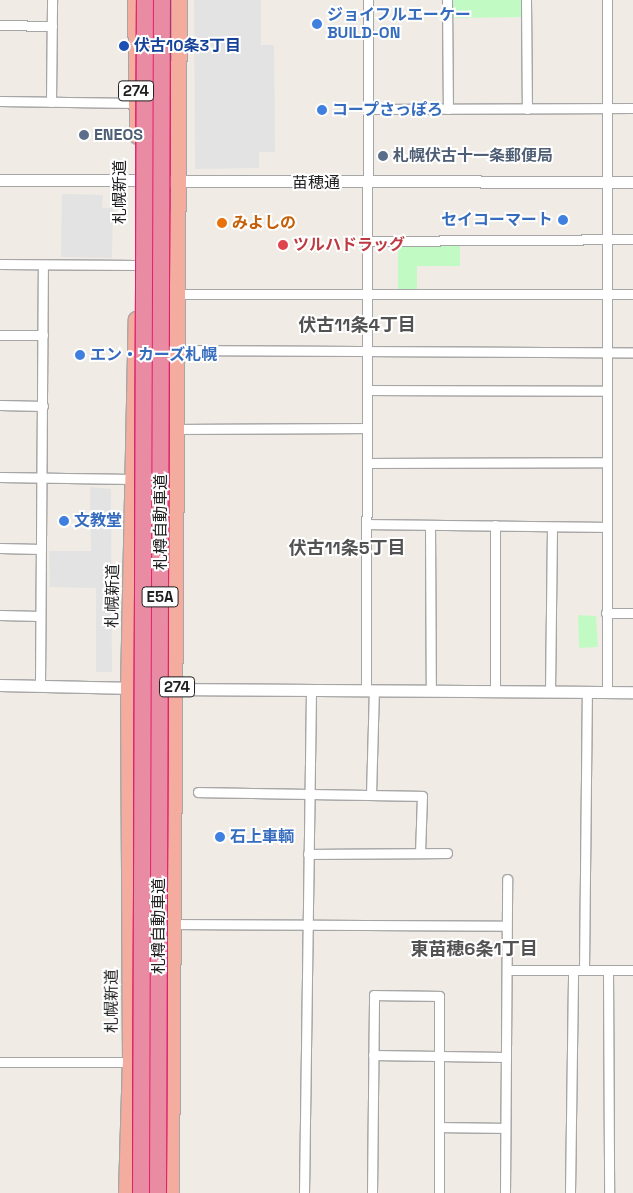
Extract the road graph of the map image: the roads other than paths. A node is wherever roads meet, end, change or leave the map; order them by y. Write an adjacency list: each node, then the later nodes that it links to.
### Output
1 (52, 0): 11 (street)
2 (135, 0): 14 (highway, 札幌新道 / 274)
3 (145, 0): 99 (highway, 札樽自動車道 / E5A, bridge)
4 (162, 0): 100 (highway, 札樽自動車道 / E5A, bridge)
5 (179, 0): 21 (highway, 274)
6 (368, 0): 16 (street)
7 (447, 0): 17 (street)
8 (526, 0): 18 (street)
9 (607, 0): 19 (street)
10 (0, 25): 11 (street)
11 (52, 26): 13 (street)
12 (0, 101): 13 (street)
13 (51, 102): 14 (street)
14 (136, 103): 22 (highway, 札幌新道 / 274)
15 (633, 108): 19 (street)
16 (368, 109): 17 (street); 25 (street)
17 (448, 109): 18 (street)
18 (526, 109): 19 (street)
19 (607, 109): 23 (street)
20 (0, 180): 22 (street, 苗穂通)
21 (178, 181): 22 (street, 苗穂通); 25 (street, 苗穂通); 32 (highway, 274)
22 (138, 182): 30 (highway, 札幌新道 / 274)
23 (607, 182): 24 (street, 苗穂通); 25 (street, 苗穂通); 26 (street)
24 (633, 182)
25 (368, 183): 28 (street)
26 (607, 239): 27 (street); 28 (street); 34 (street)
27 (633, 240)
28 (368, 241): 33 (street)
29 (0, 264): 31 (street)
30 (137, 264): 31 (street); 52 (highway, 札幌新道 / 274)
31 (43, 265): 37 (street)
32 (178, 294): 33 (street); 38 (highway, 274)
33 (368, 294): 34 (street); 39 (street)
34 (607, 294): 35 (street); 40 (street)
35 (633, 294)
36 (0, 335): 37 (street)
37 (43, 335): 45 (street)
38 (178, 350): 39 (street); 47 (highway, 274)
39 (368, 352): 40 (street); 42 (street)
40 (607, 352): 41 (street); 43 (street)
41 (633, 352)
42 (367, 390): 43 (street); 46 (street)
43 (607, 391): 48 (street)
44 (0, 405): 45 (street)
45 (43, 406): 51 (street)
46 (367, 428): 47 (street); 49 (street)
47 (178, 429): 67 (highway, 274)
48 (607, 462): 49 (street); 56 (street)
49 (367, 463): 53 (street)
50 (0, 477): 51 (street)
51 (42, 477): 52 (street); 59 (street)
52 (132, 479): 66 (highway, 札幌新道 / 274)
53 (367, 524): 54 (street); 69 (street)
54 (430, 525): 55 (street); 70 (street)
55 (496, 525): 57 (street); 71 (street)
56 (607, 527): 57 (street); 60 (street)
57 (552, 529): 73 (street)
58 (0, 548): 59 (street)
59 (41, 549): 63 (street)
60 (606, 613): 61 (street); 72 (street)
61 (633, 613)
62 (0, 616): 63 (street)
63 (40, 616): 64 (street)
64 (40, 684): 65 (street); 66 (street)
65 (0, 685)
66 (128, 688): 67 (street); 95 (highway, 札幌新道 / 274)
67 (177, 690): 68 (street); 84 (highway, 274)
68 (311, 690): 69 (street); 77 (street)
69 (370, 690): 70 (street); 78 (street)
70 (431, 690): 71 (street)
71 (495, 691): 73 (street)
72 (606, 691): 74 (street); 75 (street)
73 (550, 692): 74 (street)
74 (587, 692): 88 (street)
75 (633, 692)
76 (198, 792): 77 (street)
77 (310, 794): 78 (street); 81 (street)
78 (371, 795): 79 (street)
79 (420, 852): 80 (street); 81 (street)
80 (447, 853)
81 (308, 854): 83 (street)
82 (507, 879): 85 (street)
83 (307, 923): 84 (street); 85 (street); 102 (street)
84 (174, 924): 101 (highway, 274)
85 (506, 926): 86 (street)
86 (507, 970): 87 (street); 93 (street)
87 (573, 970): 88 (street); 106 (street)
88 (584, 970): 90 (street)
89 (633, 970): 90 (street)
90 (608, 972): 107 (street)
91 (373, 1055): 92 (street); 92 (street); 103 (street)
92 (439, 1056): 93 (street); 96 (street)
93 (506, 1056): 97 (street)
94 (0, 1062): 95 (street)
95 (130, 1062): 98 (highway, 札幌新道 / 274)
96 (439, 1127): 97 (street); 104 (street)
97 (505, 1128): 105 (street)
98 (126, 1193)
99 (141, 1193)
100 (158, 1193)
101 (171, 1193)
102 (304, 1193)
103 (372, 1193)
104 (439, 1193)
105 (505, 1193)
106 (570, 1193)
107 (608, 1193)

